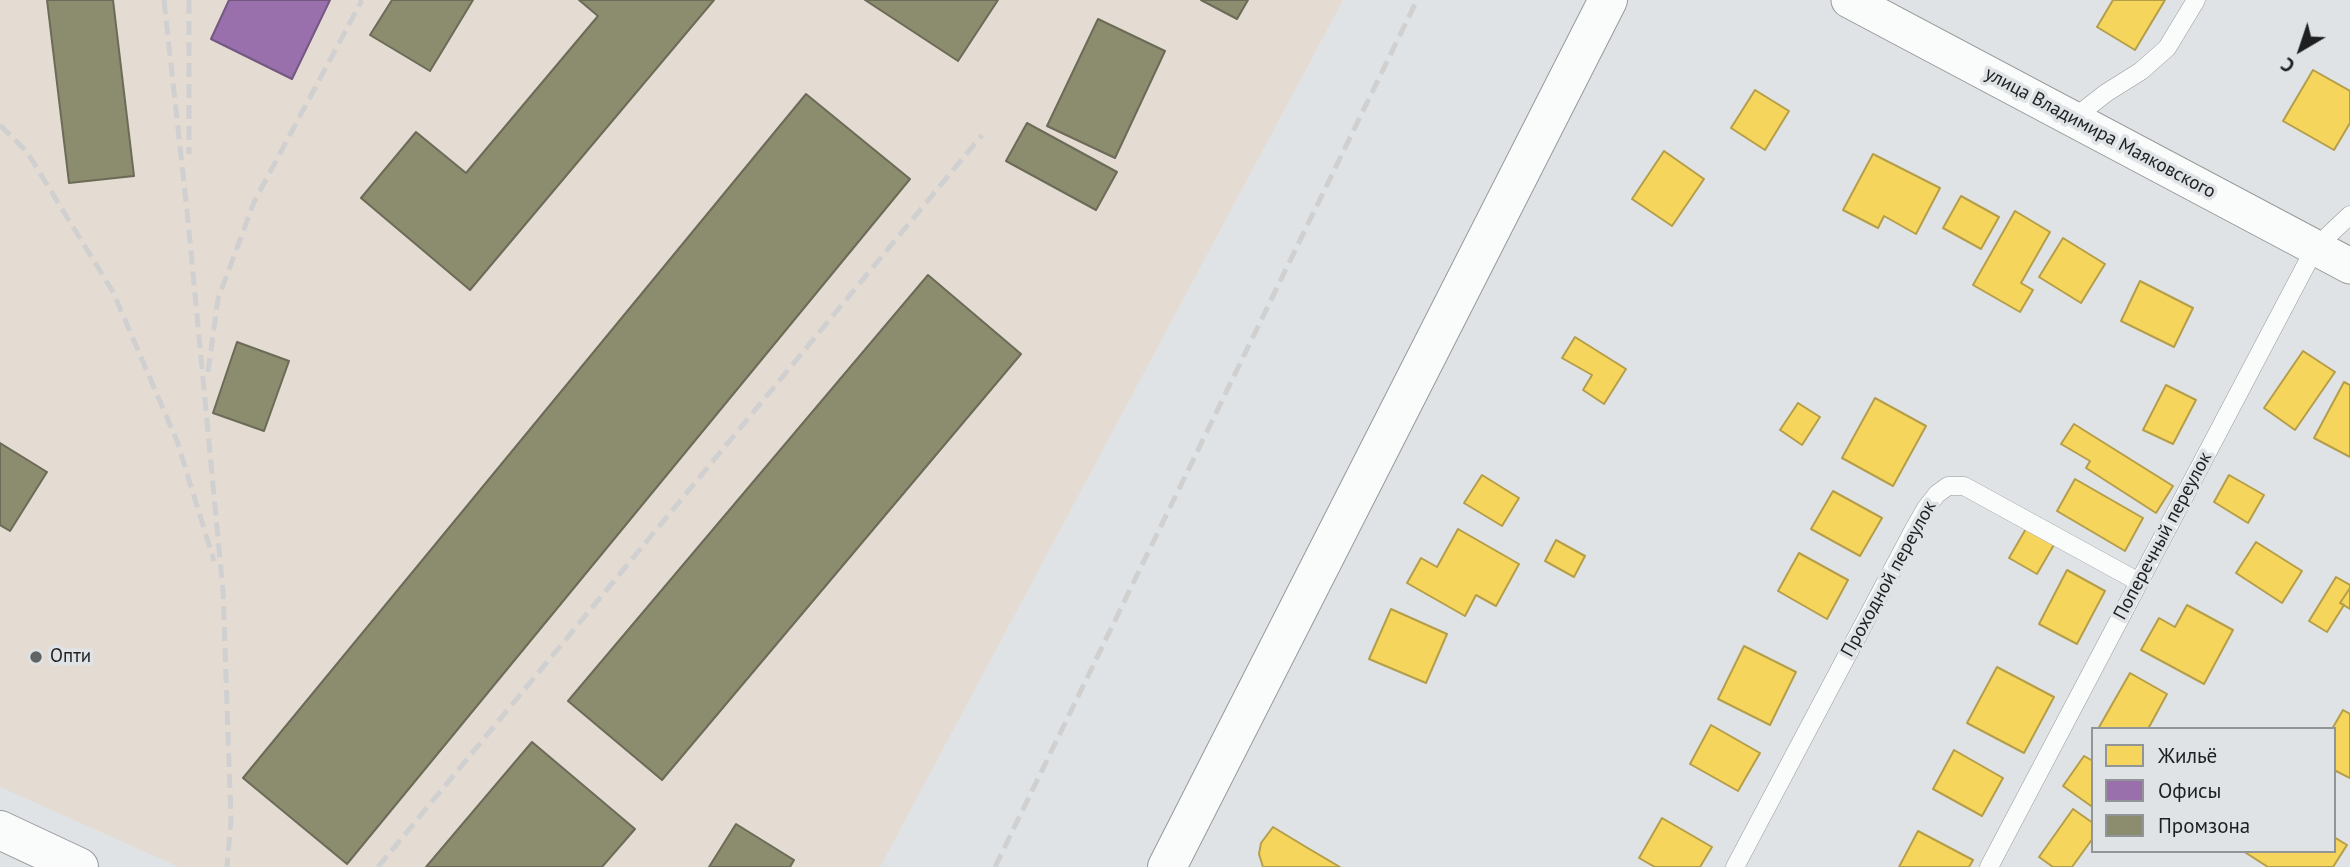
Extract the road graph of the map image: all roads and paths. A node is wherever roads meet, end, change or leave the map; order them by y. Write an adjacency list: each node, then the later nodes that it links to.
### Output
1 (1608, 0): 11 (main road)
2 (1849, 0): 4 (street, улица Владимира Маяковского)
3 (2196, 0): 4 (lane)
4 (2074, 118): 6 (street, улица Владимира Маяковского)
5 (2350, 215): 6 (lane, Поперечный переулок)
6 (2315, 248): 7 (street, улица Владимира Маяковского); 8 (lane, Поперечный переулок)
7 (2350, 266)
8 (2139, 582): 12 (lane, Проходной переулок); 13 (lane, Поперечный переулок)
9 (0, 830): 10 (main road)
10 (79, 867)
11 (1167, 867)
12 (1735, 867)
13 (1989, 867)

